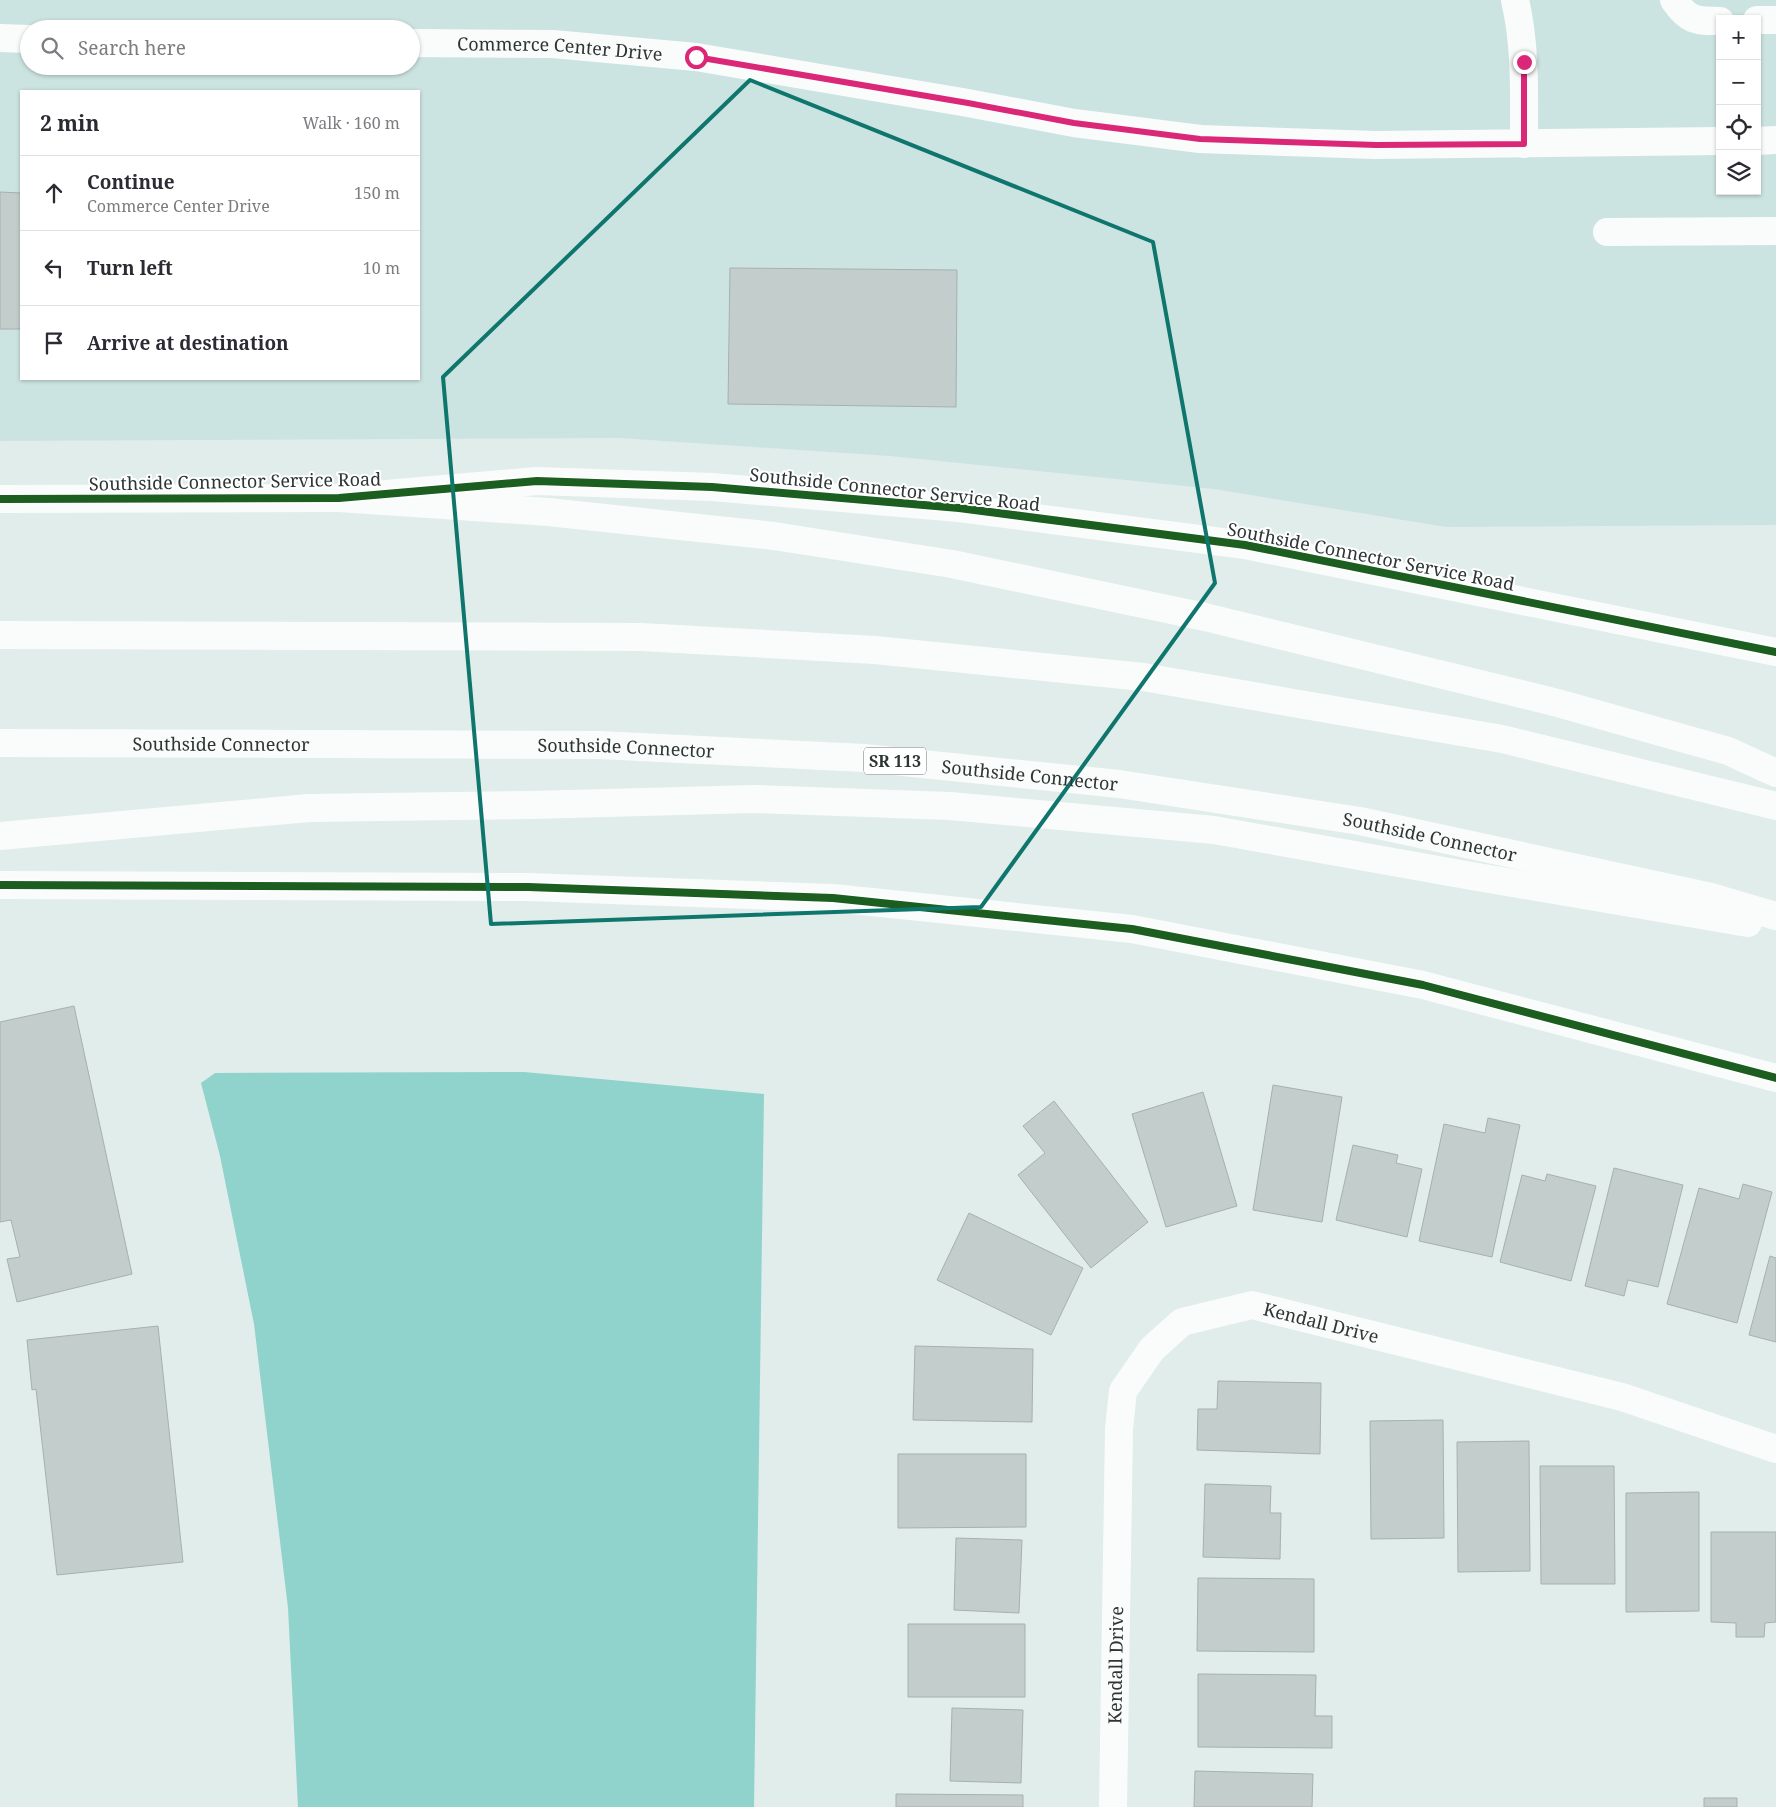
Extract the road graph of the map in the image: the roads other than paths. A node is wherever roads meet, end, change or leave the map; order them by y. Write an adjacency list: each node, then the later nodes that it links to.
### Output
1 (1515, 0): 12 (main road)
2 (1674, 0): 5 (main road)
3 (1761, 20): 4 (main road)
4 (1776, 20)
5 (1716, 21)
6 (0, 38): 7 (main road)
7 (20, 39)
8 (420, 43): 12 (main road, Commerce Center Drive)
9 (1761, 140): 10 (main road)
10 (1776, 140)
11 (1716, 141): 12 (main road, Commerce Center Drive)
12 (1524, 144)
13 (1776, 231): 14 (main road)
14 (1607, 232)
15 (339, 498): 16 (main road, Southside Connector Service Road); 18 (main road, Southside Connector Service Road); 20 (main road)
16 (0, 499)
17 (0, 635): 21 (main road)
18 (1776, 652)
19 (0, 743): 24 (main road, Southside Connector / SR 113)
20 (1776, 773)
21 (1776, 806)
22 (0, 836): 25 (main road)
23 (0, 885): 26 (main road)
24 (1776, 916)
25 (1776, 928)
26 (1776, 1078)
27 (1776, 1449): 28 (main road, Kendall Drive)
28 (1113, 1807)

